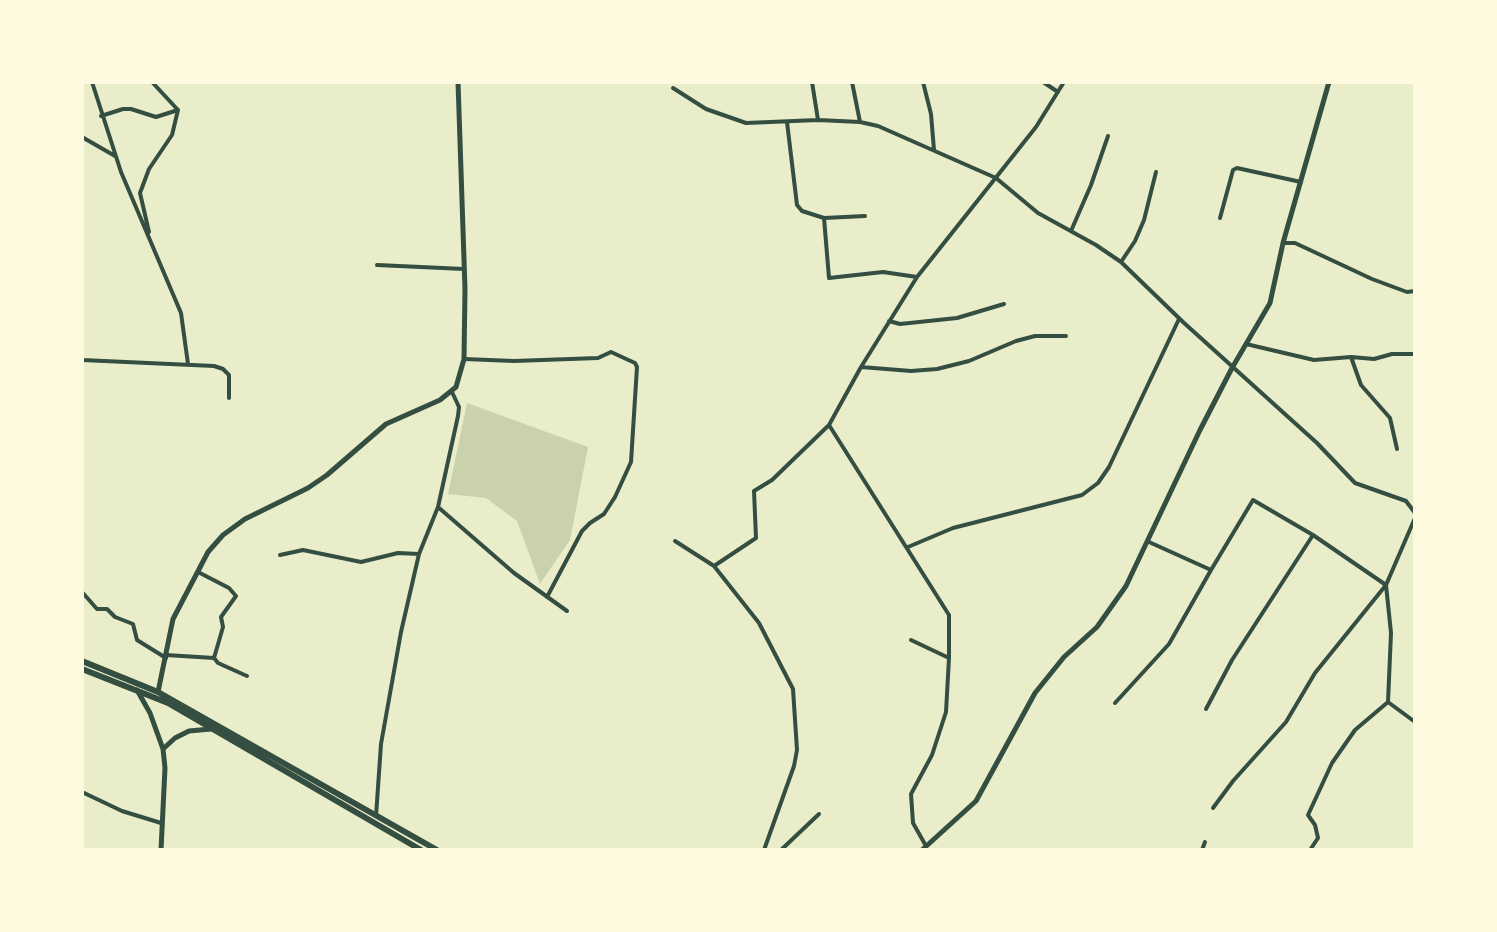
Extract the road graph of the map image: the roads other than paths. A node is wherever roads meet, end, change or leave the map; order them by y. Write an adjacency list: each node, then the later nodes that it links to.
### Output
1 (92, 82): 13 (street)
2 (152, 82): 12 (street)
3 (458, 82): 32 (street)
4 (812, 82): 14 (street)
5 (852, 82): 16 (street)
6 (923, 82): 19 (street)
7 (1043, 82): 11 (street)
8 (1064, 82): 11 (street)
9 (1329, 82): 23 (street)
10 (673, 88): 15 (street)
11 (1058, 92): 22 (street)
12 (178, 110): 13 (street); 29 (street)
13 (101, 116): 20 (street)
14 (818, 120): 15 (street); 16 (street)
15 (787, 122): 25 (street)
16 (860, 122): 19 (street)
17 (1108, 136): 27 (street)
18 (82, 137): 20 (street)
19 (934, 150): 22 (street)
20 (117, 158): 29 (street)
21 (1156, 172): 30 (street)
22 (996, 178): 27 (street); 33 (street)
23 (1301, 182): 26 (street); 28 (street)
24 (865, 216): 25 (street)
25 (824, 218): 33 (street)
26 (1220, 218)
27 (1071, 231): 30 (street)
28 (1283, 243): 34 (street); 39 (street)
29 (153, 246): 44 (street)
30 (1121, 262): 36 (street)
31 (377, 265): 32 (street)
32 (464, 269): 42 (street)
33 (917, 277): 37 (street)
34 (1415, 291)
35 (1004, 304): 37 (street)
36 (1179, 319): 46 (street); 60 (street)
37 (889, 321): 45 (street)
38 (1066, 336): 45 (street)
39 (1246, 344): 41 (street); 46 (street)
40 (1415, 354): 41 (street)
41 (1351, 357): 50 (street)
42 (464, 359): 47 (street); 68 (street)
43 (82, 360): 44 (street)
44 (188, 364): 48 (street)
45 (861, 367): 49 (street)
46 (1232, 368): 52 (street); 59 (street)
47 (452, 392): 51 (street); 65 (street)
48 (229, 398)
49 (829, 425): 60 (street); 63 (street)
50 (1397, 449)
51 (438, 507): 61 (street); 68 (street)
52 (1415, 515): 55 (street)
53 (82, 523): 57 (street)
54 (1313, 535): 64 (street); 66 (street); 81 (street)
55 (1408, 535): 56 (street); 66 (street)
56 (1415, 539)
57 (82, 540)
58 (675, 541): 63 (street)
59 (1149, 542): 64 (street); 91 (street)
60 (908, 547): 73 (street)
61 (419, 554): 62 (street); 88 (street)
62 (280, 555)
63 (714, 566): 95 (street)
64 (1211, 570): 80 (street)
65 (198, 572): 71 (street); 72 (street)
66 (1386, 585): 79 (street); 86 (street)
67 (82, 592): 71 (street)
68 (547, 597): 69 (street)
69 (567, 611)
70 (911, 640): 73 (street)
71 (166, 656): 72 (street); 78 (street)
72 (214, 658): 76 (street)
73 (949, 658): 91 (street)
74 (82, 661): 78 (main road)
75 (82, 669): 77 (main road)
76 (247, 676)
77 (137, 689): 83 (main road); 84 (street)
78 (158, 692): 88 (main road)
79 (1388, 702): 82 (street); 98 (street)
80 (1115, 703)
81 (1206, 709)
82 (1415, 722)
83 (216, 730): 84 (street); 93 (main road)
84 (163, 749): 89 (street)
85 (82, 792): 89 (street)
86 (1213, 808)
87 (819, 814): 96 (street)
88 (376, 816): 94 (main road)
89 (161, 823): 92 (street)
90 (1205, 842): 97 (street)
91 (924, 848)
92 (161, 850)
93 (421, 850)
94 (437, 850)
95 (764, 850)
96 (781, 850)
97 (1202, 850)
98 (1310, 850)

